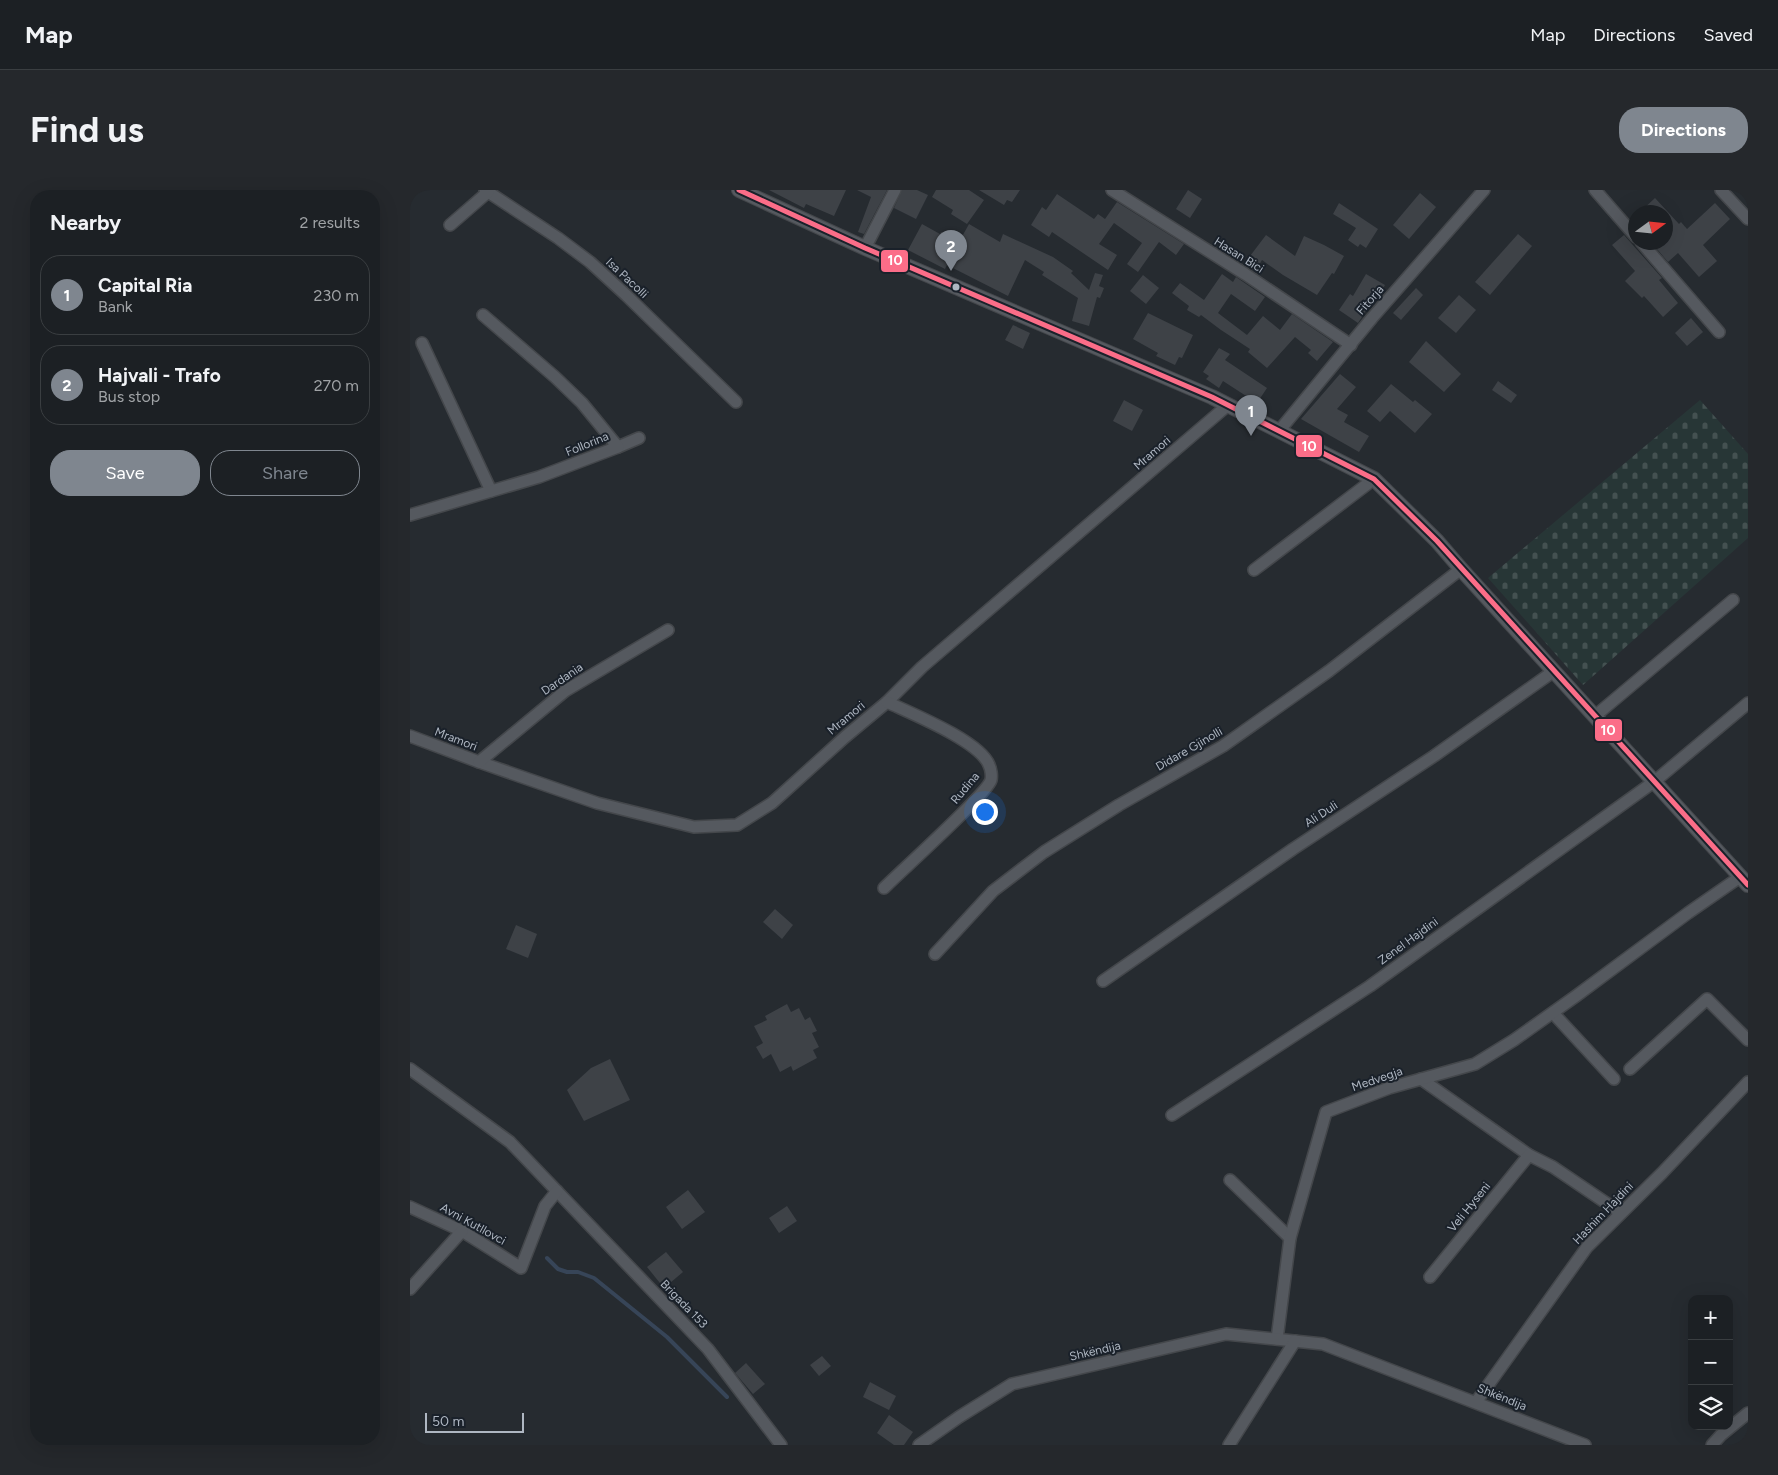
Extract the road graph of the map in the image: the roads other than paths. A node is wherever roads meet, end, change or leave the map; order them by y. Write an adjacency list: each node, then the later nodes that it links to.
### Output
1 (738, 190): 11 (street)
2 (895, 190): 11 (street)
3 (1112, 190): 16 (street, Hasan Bici)
4 (1484, 190): 16 (street, Fitorja)
5 (1595, 190): 10 (street)
6 (1721, 190): 8 (street)
7 (487, 191): 9 (street); 17 (street, Isa Pacolli)
8 (1748, 219)
9 (450, 225)
10 (1628, 227)
11 (865, 248): 18 (street)
12 (1648, 250): 14 (street)
13 (483, 315): 21 (street, Follorina)
14 (1719, 332)
15 (422, 343): 23 (street)
16 (1350, 345): 19 (street, Fitorja)
17 (736, 402)
18 (1228, 405): 19 (street); 30 (street, Mramori)
19 (1279, 431): 22 (street)
20 (639, 438): 21 (street)
21 (618, 447): 23 (street, Follorina)
22 (1374, 479): 25 (street); 26 (street)
23 (491, 491): 24 (street, Follorina)
24 (411, 511)
25 (1461, 569): 29 (street); 38 (street, Didare Gjinolli)
26 (1254, 570)
27 (1734, 600): 32 (street)
28 (668, 630): 34 (street, Dardania)
29 (1554, 671): 32 (street); 39 (street, Ali Duli)
30 (886, 702): 34 (street, Mramori); 37 (street, Rudina)
31 (1748, 702): 35 (street, Zenel Hajdini)
32 (1595, 716): 35 (street)
33 (410, 736): 34 (street, Mramori)
34 (479, 762)
35 (1655, 781): 36 (street); 47 (street, Zenel Hajdini)
36 (1744, 881): 40 (street, Medvegja)
37 (884, 888)
38 (935, 954)
39 (1103, 981)
40 (1553, 1013): 44 (street, Medvegja); 45 (street)
41 (1748, 1040): 43 (street)
42 (410, 1069): 50 (street, Brigada 153)
43 (1630, 1069)
44 (1421, 1079): 48 (street); 54 (street, Medvegja)
45 (1614, 1079)
46 (1748, 1082): 52 (street, Hashim Hajdini)
47 (1172, 1115)
48 (1529, 1155): 52 (street); 55 (street, Veli Hyseni)
49 (1230, 1180): 54 (street)
50 (558, 1190): 53 (street, Avni Kutllovci); 61 (street, Brigada 153)
51 (410, 1208): 53 (street, Avni Kutllovci)
52 (1621, 1213): 59 (street, Hashim Hajdini)
53 (462, 1231): 56 (street)
54 (1290, 1238): 57 (street, Medvegja)
55 (1430, 1278)
56 (410, 1289)
57 (1278, 1339): 58 (street, Shkëndija); 62 (street, Shkëndija)
58 (1295, 1341): 59 (street, Shkëndija); 63 (street)
59 (1476, 1402): 64 (street, Shkëndija)
60 (1748, 1413): 65 (street)
61 (781, 1445)
62 (919, 1445)
63 (1230, 1445)
64 (1585, 1445)
65 (1712, 1445)

